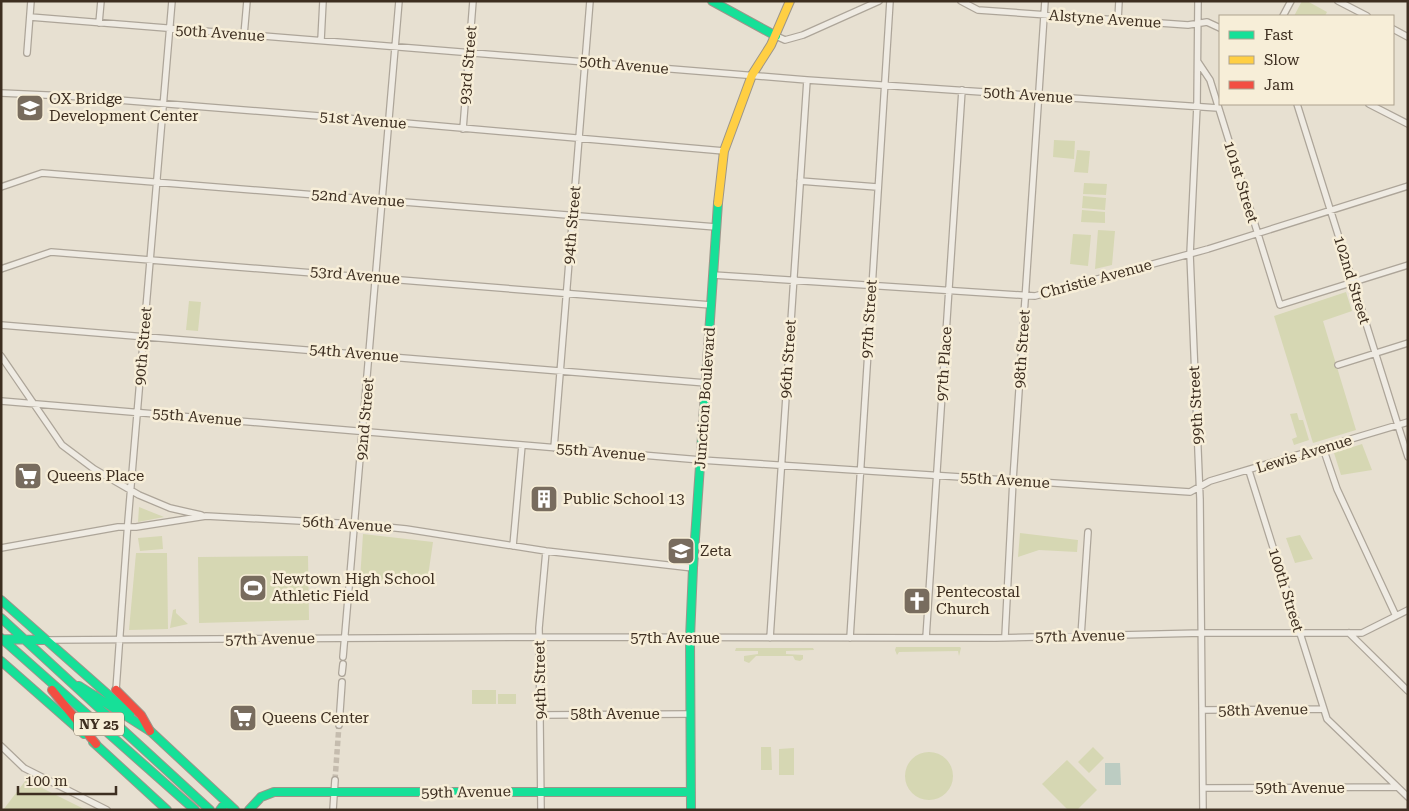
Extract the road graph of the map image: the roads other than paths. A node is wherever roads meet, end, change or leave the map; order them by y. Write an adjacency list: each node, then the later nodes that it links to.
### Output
1 (31, 1): 22 (street)
2 (101, 1): 24 (street)
3 (172, 1): 26 (street, 90th Street)
4 (247, 1): 29 (street)
5 (323, 1): 32 (street)
6 (399, 1): 33 (street, 92nd Street)
7 (474, 1): 34 (street, 93rd Street)
8 (590, 1): 36 (street, 94th Street)
9 (712, 1): 30 (main road)
10 (790, 1): 30 (main road, Junction Boulevard)
11 (879, 1): 30 (street)
12 (890, 1): 40 (street, 97th Street)
13 (961, 1): 19 (street, Alstyne Avenue)
14 (1045, 1): 19 (street, 98th Street)
15 (1119, 1): 23 (street)
16 (1198, 1): 25 (street, 99th Street)
17 (1290, 1): 20 (street)
18 (1338, 1): 21 (street)
19 (1044, 15): 23 (street, Alstyne Avenue); 43 (street, 98th Street)
20 (1283, 15)
21 (1365, 15)
22 (30, 17): 24 (street, 50th Avenue); 35 (street)
23 (1118, 20): 25 (street, Alstyne Avenue)
24 (99, 23): 26 (street, 50th Avenue)
25 (1198, 23): 27 (street, Alstyne Avenue); 37 (street, 99th Street)
26 (169, 28): 29 (street, 50th Avenue); 44 (street, 90th Street)
27 (1219, 28)
28 (1394, 30): 31 (street)
29 (244, 35): 32 (street, 50th Avenue)
30 (776, 36): 38 (main road, Junction Boulevard)
31 (1408, 37)
32 (321, 40): 33 (street, 50th Avenue)
33 (395, 46): 34 (street, 50th Avenue); 49 (street, 92nd Street)
34 (470, 52): 36 (street, 50th Avenue); 51 (street, 93rd Street)
35 (27, 53)
36 (586, 62): 38 (street, 50th Avenue); 52 (street, 94th Street)
37 (1198, 62): 47 (street, 99th Street); 48 (street, 101st Street)
38 (752, 75): 39 (street, 50th Avenue); 53 (main road, Junction Boulevard)
39 (807, 80): 40 (street, 50th Avenue); 54 (street, 96th Street)
40 (885, 85): 41 (street, 50th Avenue); 58 (street, 97th Street)
41 (962, 90): 43 (street, 50th Avenue); 73 (street, 97th Place)
42 (1, 94): 44 (street, 51st Avenue)
43 (1039, 95): 47 (street, 50th Avenue); 75 (street, 98th Street)
44 (163, 104): 49 (street, 51st Avenue); 55 (street, 90th Street)
45 (1297, 105): 60 (street, 102nd Street)
46 (1371, 105): 50 (street)
47 (1197, 106): 48 (street, 50th Avenue); 64 (street, 99th Street)
48 (1218, 108): 63 (street, 101st Street)
49 (390, 121): 51 (street, 51st Avenue); 59 (street, 92nd Street)
50 (1408, 124)
51 (463, 129): 52 (street, 51st Avenue)
52 (579, 138): 53 (street, 51st Avenue); 61 (street, 94th Street)
53 (724, 150): 62 (main road, Junction Boulevard)
54 (800, 181): 58 (street); 70 (street, 96th Street)
55 (157, 182): 57 (street, 52nd Avenue); 59 (street, 52nd Avenue); 65 (street, 90th Street)
56 (1408, 186): 60 (street, Christie Avenue)
57 (1, 187)
58 (878, 187): 72 (street, 97th Street)
59 (383, 200): 61 (street, 52nd Avenue); 69 (street, 92nd Street)
60 (1330, 210): 63 (street, Christie Avenue); 71 (street, 102nd Street)
61 (573, 216): 62 (street, 52nd Avenue); 74 (street, 94th Street)
62 (716, 227): 68 (main road, Junction Boulevard)
63 (1256, 234): 64 (street, Christie Avenue); 71 (street, 101st Street)
64 (1190, 254): 75 (street, Christie Avenue); 102 (street, 99th Street)
65 (151, 259): 67 (street, 53rd Avenue); 69 (street, 53rd Avenue); 78 (street, 90th Street)
66 (1408, 265): 71 (street)
67 (1, 269)
68 (713, 275): 70 (street, Christie Avenue); 76 (main road, Junction Boulevard)
69 (376, 276): 74 (street, 53rd Avenue); 81 (street, 92nd Street)
70 (794, 281): 72 (street, Christie Avenue); 97 (street, 96th Street)
71 (1352, 282): 80 (street, 102nd Street)
72 (871, 287): 73 (street, Christie Avenue); 98 (street, 97th Street)
73 (949, 291): 75 (street, Christie Avenue); 100 (street, 97th Place)
74 (567, 293): 76 (street, 53rd Avenue); 84 (street, 94th Street)
75 (1026, 295): 101 (street, 98th Street)
76 (711, 305): 85 (main road, Junction Boulevard)
77 (1, 325): 78 (street, 54th Avenue)
78 (145, 337): 81 (street, 54th Avenue); 88 (street, 90th Street)
79 (1408, 344): 80 (street)
80 (1375, 353): 83 (street); 90 (street, 102nd Street)
81 (370, 354): 84 (street, 54th Avenue); 91 (street, 92nd Street)
82 (1, 356): 87 (street)
83 (1338, 365)
84 (560, 370): 85 (street, 54th Avenue); 93 (street, 94th Street)
85 (706, 382): 96 (main road, Junction Boulevard)
86 (1, 401): 87 (street, 55th Avenue)
87 (34, 404): 88 (street, 55th Avenue); 103 (street)
88 (137, 412): 91 (street, 55th Avenue); 103 (street, 90th Street)
89 (1408, 422): 90 (street, Lewis Avenue)
90 (1398, 426): 94 (street, Lewis Avenue); 95 (street, 102nd Street)
91 (364, 431): 92 (street, 55th Avenue); 105 (street, 92nd Street)
92 (522, 445): 93 (street, 55th Avenue); 108 (street)
93 (554, 448): 96 (street, 55th Avenue)
94 (1323, 448): 99 (street, Lewis Avenue); 114 (street)
95 (1408, 457)
96 (701, 460): 97 (street, 55th Avenue); 111 (main road, Junction Boulevard)
97 (781, 466): 98 (street, 55th Avenue); 124 (street, 96th Street)
98 (859, 471): 100 (street, 55th Avenue); 125 (street, 97th Street)
99 (1248, 471): 102 (street, Lewis Avenue); 117 (street, 100th Street)
100 (936, 476): 101 (street, 55th Avenue); 126 (street, 97th Place)
101 (1013, 480): 102 (street, 55th Avenue); 121 (street, 98th Street)
102 (1200, 487): 116 (street, 99th Street)
103 (130, 491): 104 (street); 106 (street, 90th Street)
104 (206, 516): 105 (street, 56th Avenue); 106 (street, 56th Avenue)
105 (356, 524): 108 (street, 56th Avenue); 122 (street, 92nd Street)
106 (128, 527): 109 (street, 56th Avenue); 129 (street, 90th Street)
107 (1088, 532): 119 (street)
108 (513, 546): 110 (street, 56th Avenue)
109 (1, 548)
110 (546, 551): 111 (street, 56th Avenue); 120 (street, 94th Street)
111 (693, 568): 123 (main road, Junction Boulevard)
112 (1, 600): 128 (main road)
113 (1408, 610): 114 (street, 57th Avenue)
114 (1396, 616): 118 (street, 57th Avenue)
115 (1, 618): 130 (main road, NY 25)
116 (1202, 633): 117 (street, 57th Avenue); 119 (street, 57th Avenue); 141 (street, 99th Street)
117 (1299, 633): 118 (street, 57th Avenue); 140 (street, 100th Street)
118 (1349, 633): 139 (street)
119 (1081, 636): 121 (street, 57th Avenue)
120 (539, 637): 122 (street, 57th Avenue); 123 (street, 57th Avenue); 143 (street, 94th Street)
121 (1006, 637): 126 (street, 57th Avenue)
122 (344, 638): 129 (street, 57th Avenue); 131 (street, 92nd Street)
123 (690, 638): 124 (street, 57th Avenue); 142 (main road, Junction Boulevard)
124 (770, 638): 125 (street, 57th Avenue)
125 (850, 638): 126 (street, 57th Avenue)
126 (926, 638)
127 (2, 639): 130 (main road, 57th Avenue); 134 (main road, NY 25)
128 (45, 640): 129 (street, 57th Avenue); 130 (main road, 57th Avenue); 145 (main road)
129 (120, 640): 138 (street, 90th Street)
130 (27, 641): 136 (main road, NY 25)
131 (343, 657)
132 (1, 661): 146 (main road)
133 (343, 664): 135 (street)
134 (33, 667): 146 (main road); 159 (main road, NY 25)
135 (342, 673)
136 (71, 682): 145 (main road); 160 (main road, NY 25)
137 (342, 682): 144 (street)
138 (116, 690): 145 (main road)
139 (1408, 691)
140 (1323, 709): 141 (street, 58th Avenue); 150 (street, 100th Street)
141 (1202, 710): 151 (street, 99th Street)
142 (690, 714): 143 (street, 58th Avenue); 153 (main road, Junction Boulevard)
143 (540, 715): 152 (street, 94th Street)
144 (339, 725)
145 (150, 731): 156 (main road)
146 (96, 744): 158 (main road)
147 (1, 746): 148 (street)
148 (4, 755): 157 (street)
149 (335, 780): 154 (street)
150 (1397, 787): 151 (street, 59th Avenue); 155 (street, 100th Street)
151 (1203, 788): 166 (street, 99th Street)
152 (540, 792): 153 (main road, 59th Avenue); 154 (main road, 59th Avenue); 164 (street, 94th Street)
153 (691, 792): 165 (main road, Junction Boulevard)
154 (334, 793): 162 (main road, 59th Avenue); 163 (street)
155 (1408, 798)
156 (223, 806): 161 (main road)
157 (107, 810)
158 (167, 810)
159 (195, 810)
160 (210, 810)
161 (235, 810)
162 (249, 810)
163 (333, 810)
164 (540, 810)
165 (691, 810)
166 (1203, 810)

